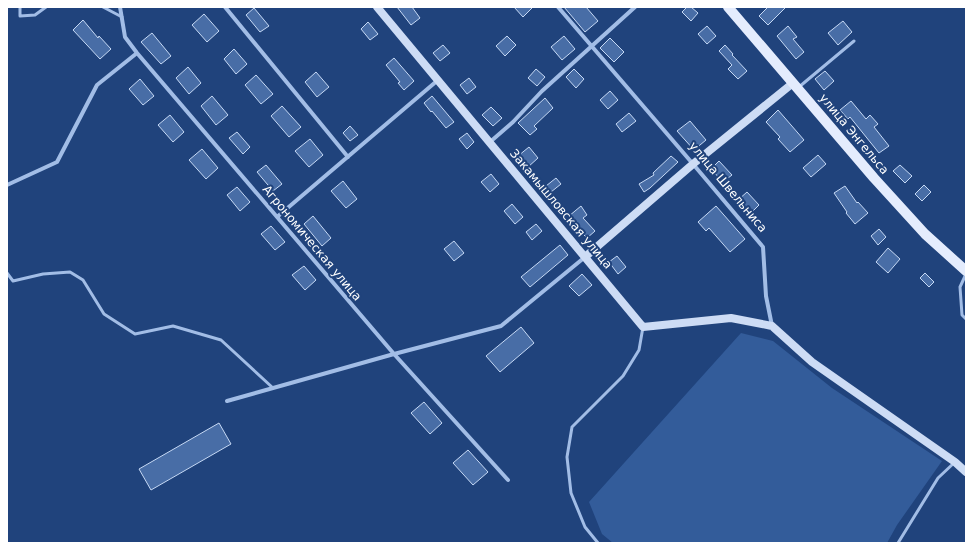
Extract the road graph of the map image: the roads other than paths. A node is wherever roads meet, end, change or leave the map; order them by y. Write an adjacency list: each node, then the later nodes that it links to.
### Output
1 (20, 7): 2 (lane)
2 (46, 7)
3 (103, 7): 10 (lane)
4 (120, 7): 10 (street, Агрономическая улица)
5 (225, 7): 17 (street)
6 (377, 7): 14 (street, Закамышловская улица)
7 (558, 7): 12 (street, улица Швельниса)
8 (635, 7): 12 (street)
9 (728, 7): 15 (main road, улица Энгельса)
10 (122, 16): 13 (street, Агрономическая улица)
11 (854, 40): 15 (lane)
12 (592, 46): 16 (street); 18 (street, улица Швельниса)
13 (137, 53): 19 (street); 20 (street, Агрономическая улица)
14 (438, 80): 16 (street, Закамышловская улица); 17 (street)
15 (795, 85): 18 (street); 22 (main road, улица Энгельса)
16 (490, 142): 21 (street, Закамышловская улица)
17 (348, 157): 20 (street)
18 (693, 164): 21 (street); 26 (street, улица Швельниса)
19 (7, 185)
20 (277, 217): 28 (street, Агрономическая улица)
21 (585, 257): 27 (street, Закамышловская улица); 28 (street)
22 (966, 271)
23 (7, 273): 29 (lane)
24 (966, 274): 25 (lane)
25 (966, 319)
26 (772, 326): 27 (street); 31 (street)
27 (643, 327): 34 (lane)
28 (394, 354): 29 (street); 33 (street, Агрономическая улица)
29 (273, 388): 30 (street)
30 (227, 401)
31 (955, 462): 32 (street); 35 (lane)
32 (966, 472)
33 (508, 480)
34 (598, 543)
35 (898, 543)

